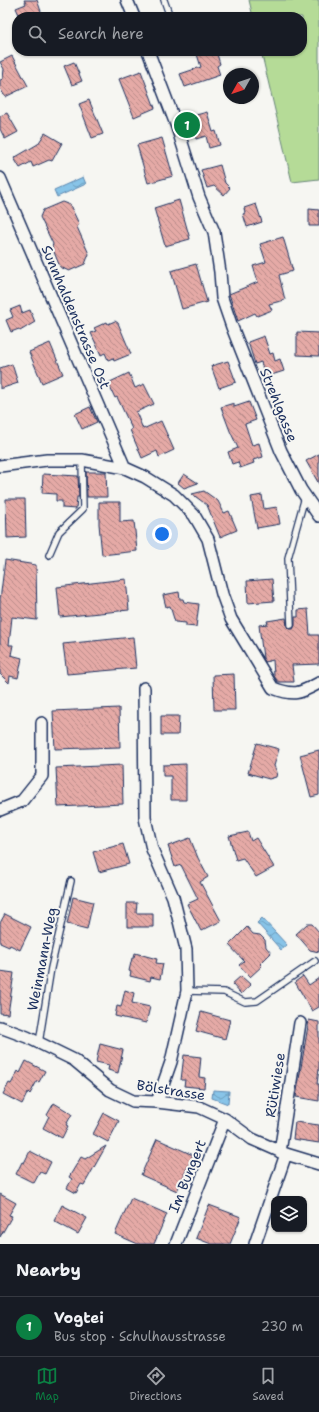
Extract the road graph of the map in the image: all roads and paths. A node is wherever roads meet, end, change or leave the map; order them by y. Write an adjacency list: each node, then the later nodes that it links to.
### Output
1 (127, 0): 3 (street)
2 (164, 0): 4 (lane)
3 (132, 12)
4 (168, 12)
5 (150, 56): 10 (street, Strehlgasse)
6 (0, 178): 9 (street, Sunnhaldenstrasse Ost)
7 (82, 460): 8 (street); 9 (street); 12 (lane)
8 (0, 466)
9 (125, 468): 14 (street)
10 (305, 496): 11 (street, Strehlgasse); 13 (lane)
11 (319, 516)
12 (49, 555)
13 (290, 625)
14 (319, 683)
15 (144, 688): 20 (street)
16 (42, 723): 17 (street)
17 (0, 810)
18 (70, 881): 23 (lane, Weinmann-Weg)
19 (315, 961): 20 (lane)
20 (187, 991): 24 (street)
21 (300, 1023): 26 (street, Rütiwiese)
22 (0, 1027): 23 (street, Bölstrasse)
23 (39, 1043): 24 (street, Bölstrasse)
24 (157, 1102): 25 (street, Bölstrasse)
25 (225, 1119): 26 (street, Bölstrasse); 28 (street, Im Bungert)
26 (283, 1153): 27 (street, Bölstrasse); 29 (street, Rütiwiese)
27 (319, 1164)
28 (176, 1244)
29 (254, 1244)

